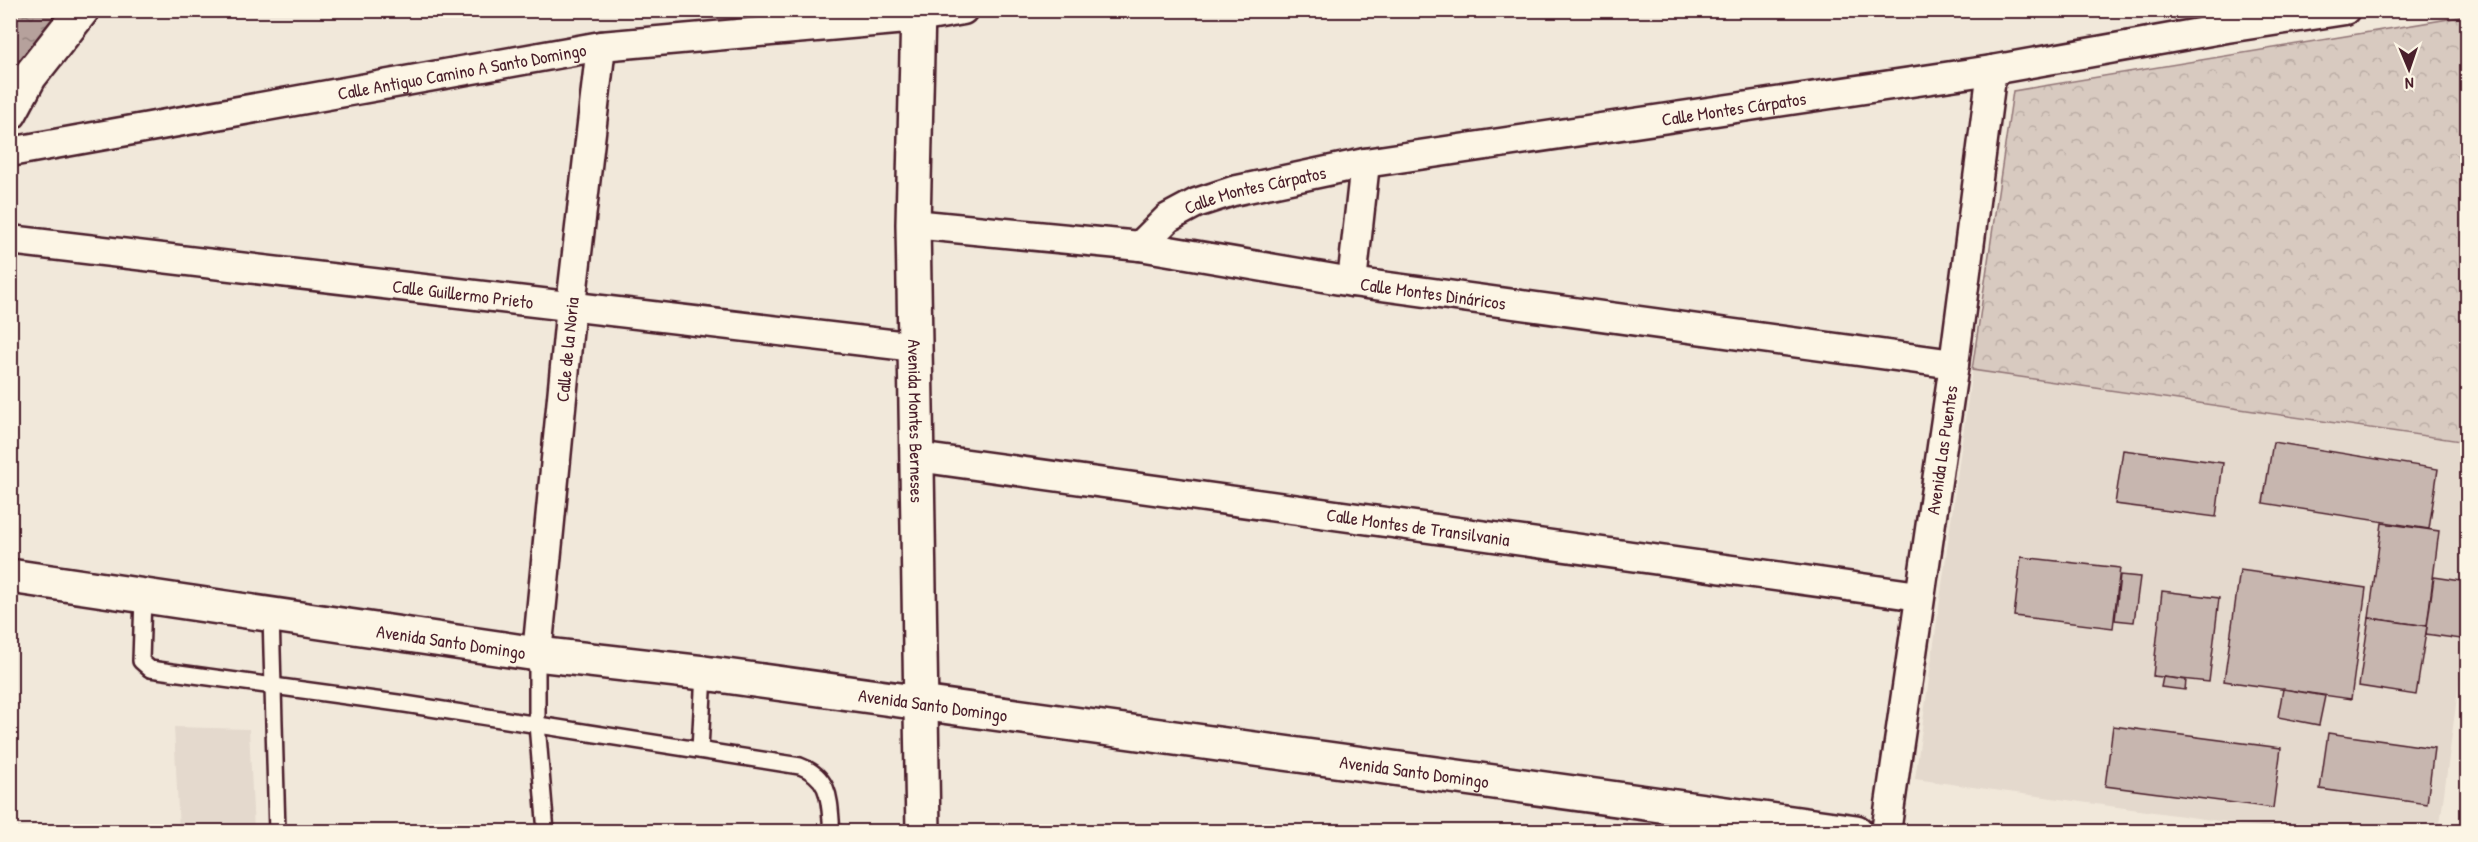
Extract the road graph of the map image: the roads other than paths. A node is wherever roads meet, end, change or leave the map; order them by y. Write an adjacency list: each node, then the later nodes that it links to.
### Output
1 (82, 10): 9 (main road)
2 (963, 10): 4 (street, Calle Antiguo Camino A Santo Domingo)
3 (2345, 10): 5 (street, Calle Montes Cárpatos)
4 (922, 13): 7 (street, Calle Antiguo Camino A Santo Domingo); 12 (main road, Avenida Montes Berneses)
5 (2283, 15): 6 (street, Calle Montes Cárpatos)
6 (2225, 19): 8 (street, Calle Montes Cárpatos)
7 (601, 46): 10 (street, Calle Antiguo Camino A Santo Domingo); 16 (street, Calle de la Noria)
8 (1992, 70): 11 (street, Calle Montes Cárpatos); 18 (street, Avenida Las Puentes)
9 (10, 113)
10 (10, 152)
11 (1365, 163): 14 (street, Calle Montes Cárpatos); 15 (street)
12 (913, 224): 14 (street, Calle Montes Dináricos); 17 (main road, Avenida Montes Berneses)
13 (10, 240): 16 (street, Calle Guillermo Prieto)
14 (1140, 246): 15 (street, Calle Montes Dináricos)
15 (1352, 282): 18 (street, Calle Montes Dináricos)
16 (571, 305): 17 (street, Calle Guillermo Prieto); 24 (street, Calle de la Noria)
17 (915, 347): 19 (main road, Avenida Montes Berneses)
18 (1954, 364): 22 (street, Avenida Las Puentes)
19 (917, 457): 22 (street, Calle Montes de Transilvania); 27 (main road, Avenida Montes Berneses)
20 (10, 576): 21 (main road, Avenida Santo Domingo)
21 (143, 596): 23 (main road, Avenida Santo Domingo); 26 (lane)
22 (1919, 596): 35 (street, Avenida Las Puentes)
23 (271, 615): 24 (main road, Avenida Santo Domingo); 26 (lane)
24 (537, 654): 25 (main road, Avenida Santo Domingo); 28 (lane)
25 (704, 673): 27 (main road, Avenida Santo Domingo); 29 (lane)
26 (273, 687): 28 (lane); 30 (lane)
27 (922, 704): 33 (main road, Avenida Montes Berneses); 34 (main road, Avenida Santo Domingo)
28 (537, 724): 29 (lane); 31 (lane)
29 (700, 750): 32 (lane)
30 (277, 831)
31 (546, 831)
32 (832, 831)
33 (923, 831)
34 (1856, 831)
35 (1886, 831)

